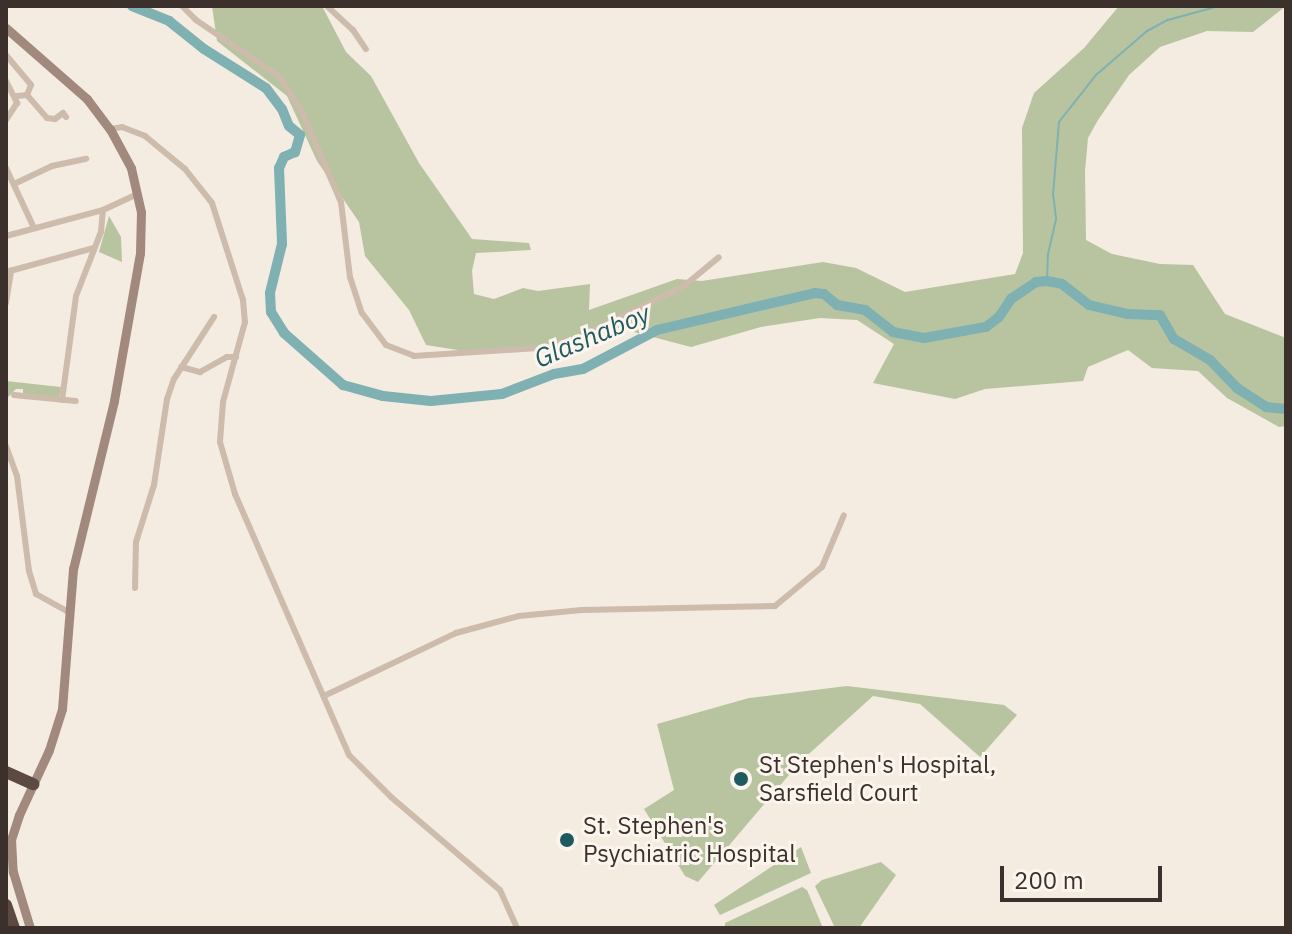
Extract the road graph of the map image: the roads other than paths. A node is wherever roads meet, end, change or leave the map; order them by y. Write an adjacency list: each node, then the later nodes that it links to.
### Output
1 (182, 6): 20 (street)
2 (327, 6): 4 (street)
3 (6, 28): 11 (main road)
4 (366, 49)
5 (6, 55): 7 (street)
6 (6, 81): 8 (street)
7 (27, 95): 8 (street); 9 (street)
8 (17, 96): 10 (street)
9 (66, 117)
10 (6, 120)
11 (110, 129): 15 (main road); 24 (street)
12 (86, 159): 14 (street)
13 (6, 168): 14 (street)
14 (14, 184): 17 (street)
15 (137, 194): 16 (street); 32 (main road)
16 (103, 210): 17 (street); 19 (street)
17 (34, 228): 18 (street)
18 (6, 236)
19 (94, 248): 21 (street); 27 (street)
20 (719, 257)
21 (8, 271): 22 (street)
22 (6, 303)
23 (214, 317): 25 (street)
24 (236, 357): 25 (street); 33 (street)
25 (181, 367): 31 (street)
26 (14, 395): 27 (street)
27 (62, 400): 28 (street)
28 (76, 401)
29 (6, 446): 32 (street)
30 (844, 515): 33 (street)
31 (135, 588)
32 (69, 612): 35 (main road)
33 (324, 696): 39 (street)
34 (6, 772): 35 (highway)
35 (33, 784): 38 (main road)
36 (6, 905): 37 (highway)
37 (14, 928)
38 (30, 928)
39 (517, 928)

